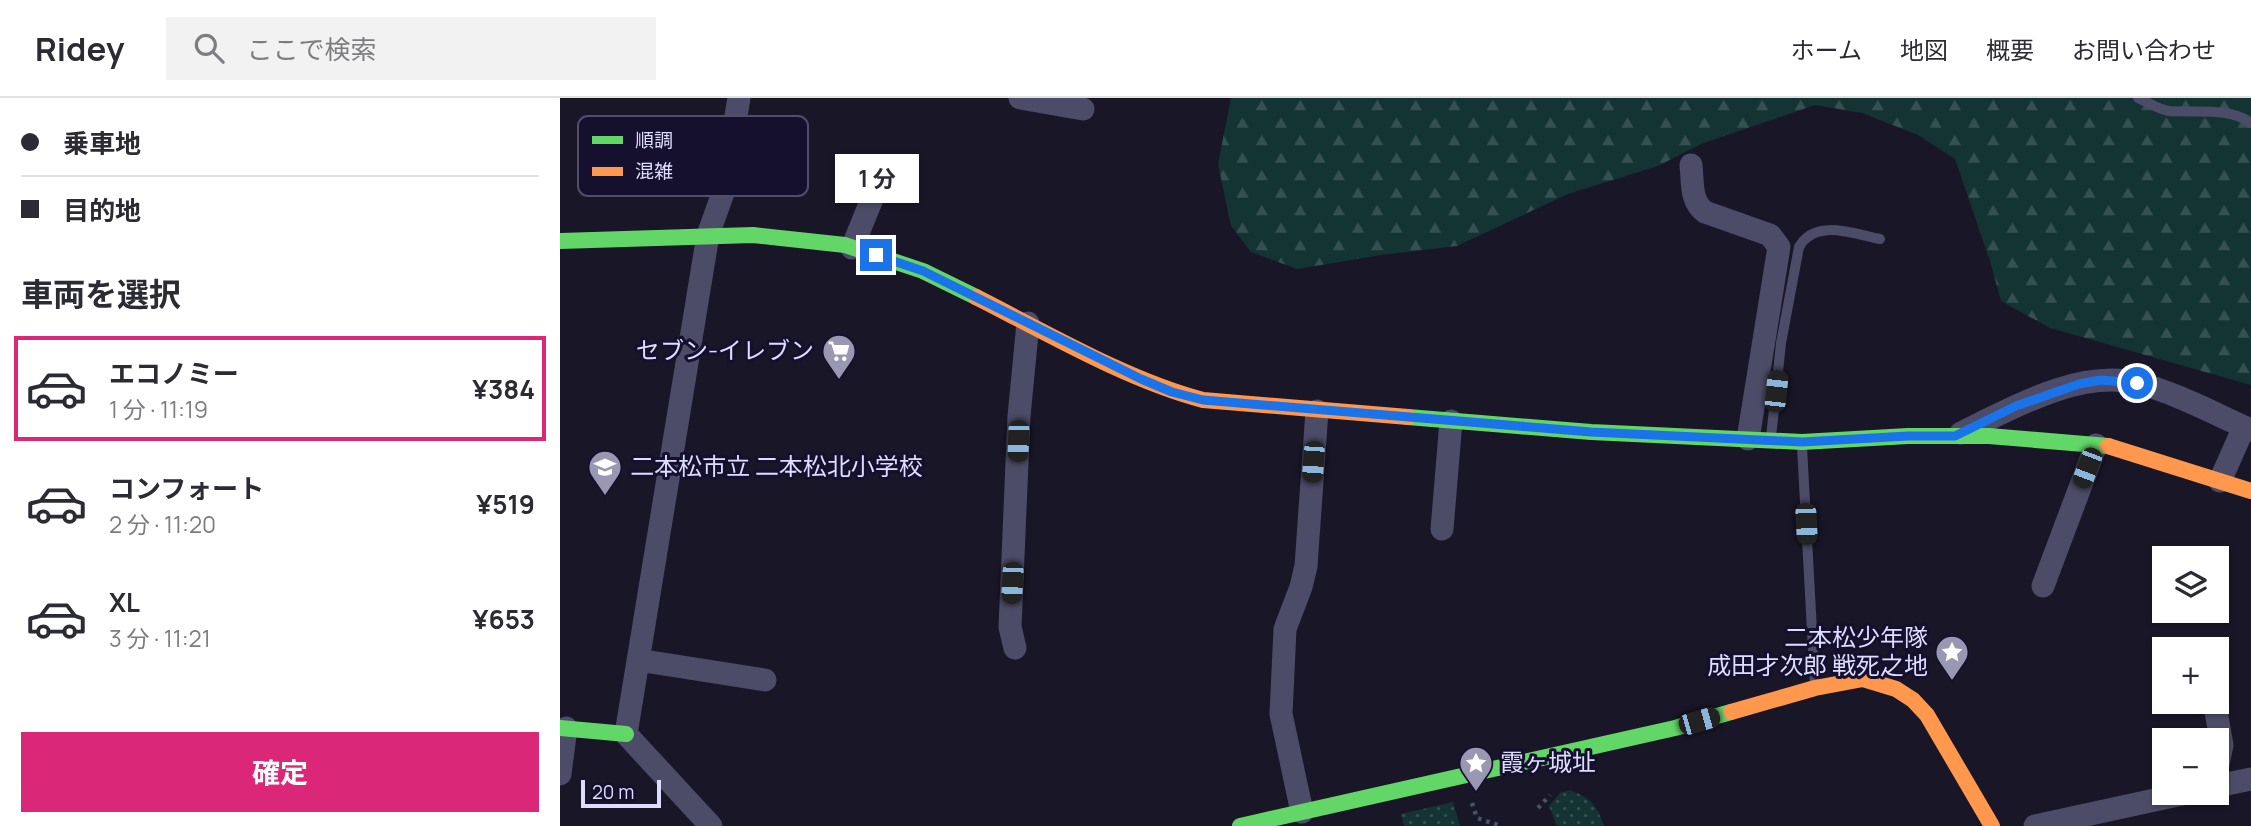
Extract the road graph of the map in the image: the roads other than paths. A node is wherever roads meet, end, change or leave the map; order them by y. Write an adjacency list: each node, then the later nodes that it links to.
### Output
1 (739, 98): 5 (street)
2 (1020, 98): 4 (street)
3 (2138, 98): 6 (lane)
4 (1083, 108)
5 (736, 116)
6 (2251, 123)
7 (1692, 165): 19 (street)
8 (902, 170): 13 (street)
9 (722, 196): 10 (street)
10 (708, 235): 12 (street); 13 (street); 27 (street)
11 (1880, 239): 19 (lane)
12 (560, 242)
13 (852, 248): 14 (street)
14 (1028, 323): 15 (street); 26 (street)
15 (1317, 411): 16 (street); 36 (street)
16 (1451, 421): 19 (street); 24 (street)
17 (2248, 429): 18 (street); 22 (street)
18 (1955, 436): 20 (street); 21 (street)
19 (1760, 440): 20 (street)
20 (1802, 442): 29 (lane)
21 (2096, 445): 22 (street); 25 (street)
22 (2220, 481): 23 (street)
23 (2251, 491)
24 (1442, 529)
25 (2043, 586)
26 (1015, 648)
27 (638, 660): 28 (street); 31 (street)
28 (765, 680)
29 (1815, 688): 36 (street); 39 (street)
30 (563, 728): 31 (street); 32 (street)
31 (626, 734): 37 (street)
32 (560, 774)
33 (2251, 779): 34 (street)
34 (2229, 784)
35 (2152, 801): 40 (street)
36 (1302, 812): 38 (street)
37 (711, 826)
38 (1240, 826)
39 (1992, 826)
40 (2035, 826)

